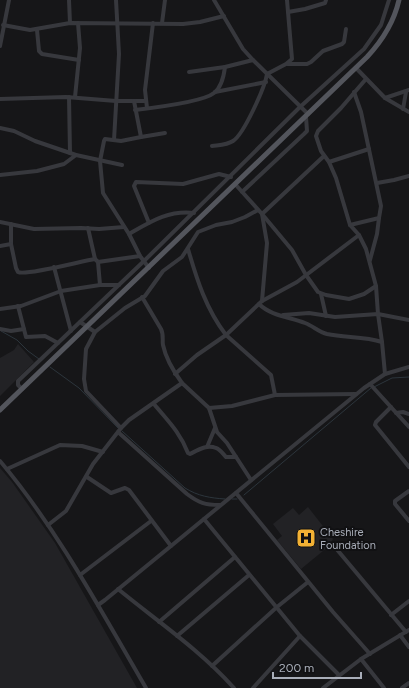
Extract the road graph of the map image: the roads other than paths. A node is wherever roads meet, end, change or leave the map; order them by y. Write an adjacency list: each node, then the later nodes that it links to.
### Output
1 (9, 0): 17 (street)
2 (69, 0): 12 (street)
3 (116, 0): 14 (street)
4 (165, 0): 16 (street)
5 (214, 0): 11 (street)
6 (286, 0): 10 (street)
7 (326, 0): 10 (street)
8 (388, 0): 40 (street)
9 (399, 0): 25 (main road)
10 (288, 12): 23 (street)
11 (224, 16): 16 (street); 22 (street)
12 (70, 23): 13 (street); 19 (street)
13 (78, 23): 14 (street); 21 (street)
14 (118, 23): 15 (street); 37 (street)
15 (153, 23): 16 (street); 39 (street)
16 (162, 23)
17 (3, 25): 19 (street); 20 (street)
18 (346, 29): 23 (street)
19 (37, 30): 21 (street)
20 (0, 46)
21 (79, 60): 34 (street)
22 (253, 60): 24 (street); 27 (street)
23 (286, 64): 27 (street)
24 (225, 67): 26 (street); 32 (street)
25 (356, 68): 28 (street); 45 (main road)
26 (189, 72)
27 (268, 74): 29 (street); 40 (street)
28 (366, 79): 31 (street); 35 (street)
29 (266, 82): 32 (street); 52 (street)
30 (407, 91): 35 (street); 42 (street)
31 (354, 92): 49 (street); 53 (street)
32 (214, 93): 41 (street)
33 (69, 97): 34 (street); 36 (street); 54 (street)
34 (74, 97): 37 (street)
35 (385, 98): 42 (street)
36 (0, 99)
37 (116, 100): 38 (street); 51 (street)
38 (134, 101): 39 (street); 43 (street)
39 (146, 101): 41 (street)
40 (300, 107): 45 (street); 62 (street)
41 (147, 108): 43 (street)
42 (403, 109): 44 (street)
43 (135, 110): 50 (street)
44 (409, 112)
45 (307, 116): 48 (street); 64 (main road)
46 (0, 128): 54 (street)
47 (165, 133): 50 (street)
48 (304, 134): 49 (street); 65 (street)
49 (316, 134): 56 (street)
50 (141, 137): 51 (street)
51 (114, 140): 57 (street)
52 (212, 146)
53 (369, 150): 58 (street); 63 (street)
54 (70, 153): 55 (street)
55 (76, 155): 57 (street); 60 (street)
56 (324, 156): 58 (street); 68 (street)
57 (100, 161): 59 (street); 74 (street)
58 (329, 162): 73 (street)
59 (122, 165)
60 (0, 175)
61 (409, 176): 63 (street)
62 (231, 177): 67 (street); 71 (street)
63 (377, 183): 69 (street)
64 (235, 184): 65 (street); 86 (main road)
65 (242, 192): 66 (street)
66 (258, 210): 68 (street); 80 (street)
67 (194, 213): 71 (street); 83 (street)
68 (262, 214): 87 (street); 94 (street)
69 (379, 218): 73 (street); 84 (street)
70 (0, 222): 72 (street)
71 (149, 223): 76 (street)
72 (11, 224): 75 (street); 78 (street)
73 (350, 225): 77 (street)
74 (124, 227): 75 (street); 76 (street)
75 (88, 228): 82 (street)
76 (129, 234): 81 (street)
77 (359, 235): 84 (street); 87 (street)
78 (11, 244): 79 (street); 85 (street)
79 (0, 246)
80 (188, 249): 93 (street); 107 (street)
81 (140, 256): 82 (street); 83 (street)
82 (97, 260): 85 (street); 88 (street)
83 (144, 261): 86 (street); 89 (street)
84 (369, 262): 90 (street)
85 (54, 267): 91 (street)
86 (149, 268): 102 (main road)
87 (306, 275): 92 (street); 94 (street)
88 (100, 285): 89 (street); 91 (street)
89 (119, 285): 101 (street)
90 (376, 286): 92 (street); 97 (street)
91 (61, 291): 95 (street); 105 (street)
92 (321, 294): 99 (street)
93 (142, 297): 106 (street); 111 (street)
94 (261, 302): 98 (street); 107 (street)
95 (18, 306): 96 (street); 104 (street)
96 (0, 309)
97 (378, 314): 99 (street); 100 (street); 108 (street)
98 (281, 315): 99 (street); 108 (street)
99 (326, 316)
100 (409, 320)
101 (80, 322): 102 (street); 105 (street)
102 (87, 327): 106 (street); 115 (main road)
103 (0, 329): 104 (street)
104 (24, 329): 109 (street)
105 (71, 331): 109 (street)
106 (95, 332): 126 (street)
107 (226, 335): 111 (street); 117 (street)
108 (382, 342): 112 (street)
109 (58, 344): 115 (street)
110 (409, 367): 112 (street)
111 (175, 374): 113 (street)
112 (385, 374): 114 (street)
113 (182, 383): 118 (street); 120 (street)
114 (372, 386): 116 (street); 119 (street)
115 (22, 390): 121 (main road)
116 (356, 394): 117 (street); 134 (street)
117 (275, 395): 120 (street)
118 (154, 404): 126 (street); 127 (street)
119 (391, 407): 122 (street); 131 (street)
120 (209, 408): 125 (street)
121 (0, 410)
122 (396, 413): 123 (street); 124 (street)
123 (409, 414)
124 (409, 427)
125 (215, 428): 127 (street); 129 (street)
126 (120, 430): 128 (street); 137 (street)
127 (207, 447): 129 (street)
128 (103, 452): 132 (street); 133 (street)
129 (236, 457): 134 (street)
130 (0, 461): 132 (street)
131 (409, 467)
132 (7, 469): 141 (street)
133 (86, 477): 139 (street); 141 (street)
134 (251, 480): 136 (street)
135 (409, 491): 140 (street)
136 (236, 493): 137 (street); 147 (street)
137 (221, 505): 138 (street)
138 (204, 519): 142 (street); 144 (street)
139 (151, 521): 142 (street); 145 (street)
140 (409, 521)
141 (48, 525): 145 (street)
142 (170, 546): 148 (street)
143 (334, 546): 154 (street)
144 (235, 557): 146 (street); 155 (street)
145 (80, 575): 149 (street)
146 (249, 575): 153 (street); 158 (street)
147 (308, 582): 153 (street); 161 (street)
148 (118, 589): 150 (street); 155 (street)
149 (92, 597): 150 (street); 152 (street)
150 (105, 600): 152 (street)
151 (409, 601): 154 (street)
152 (98, 605): 166 (street)
153 (276, 607): 159 (street); 163 (street)
154 (391, 615): 156 (street)
155 (159, 622): 158 (street)
156 (408, 631): 157 (street)
157 (400, 635): 160 (street); 161 (street)
158 (177, 636): 163 (street)
159 (300, 636): 164 (street); 168 (street)
160 (409, 647)
161 (370, 654): 162 (street)
162 (361, 659): 164 (street); 170 (street)
163 (212, 666): 167 (street)
164 (339, 675): 169 (street)
165 (409, 683): 171 (street)
166 (146, 688)
167 (234, 688)
168 (253, 688)
169 (322, 688)
170 (384, 688)
171 (402, 688)

